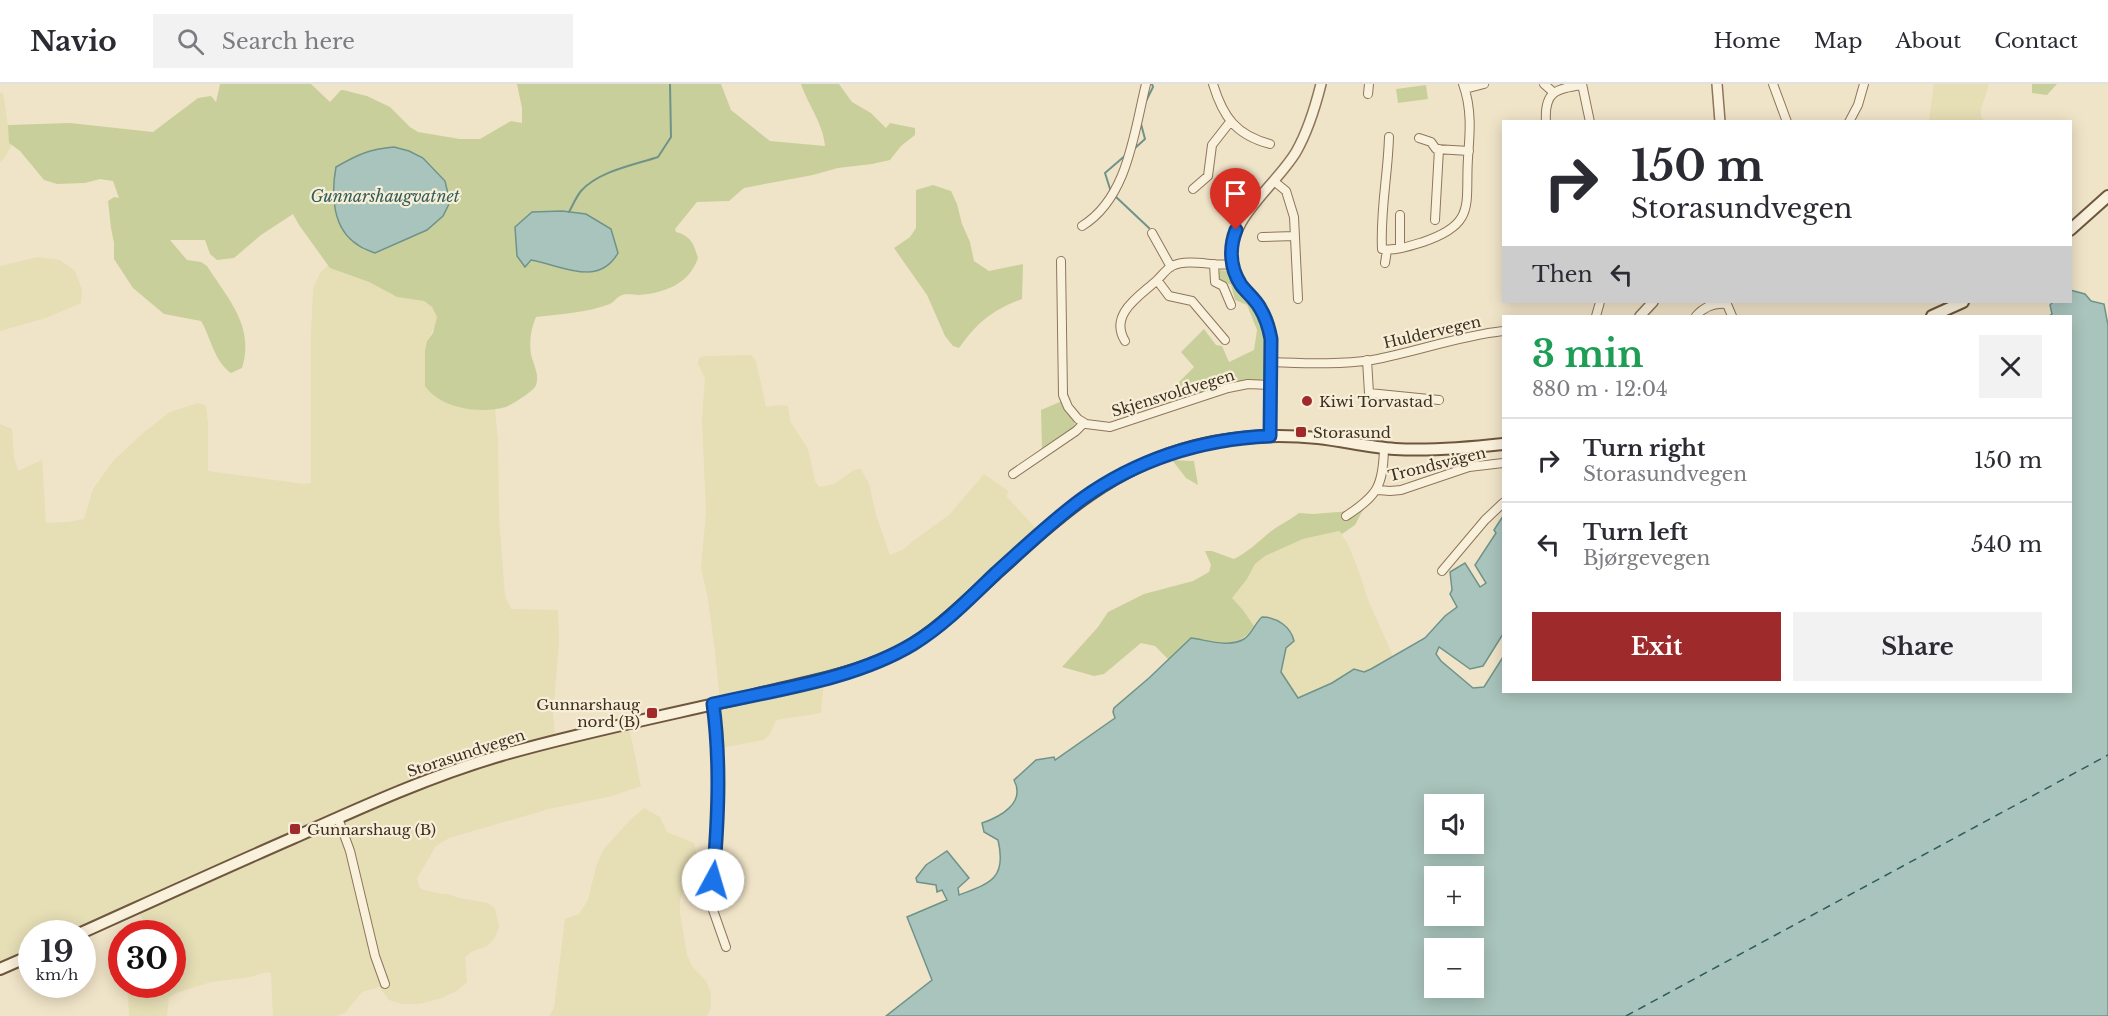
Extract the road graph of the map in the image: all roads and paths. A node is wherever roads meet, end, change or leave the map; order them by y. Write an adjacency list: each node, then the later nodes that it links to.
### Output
1 (1146, 84): 30 (street)
2 (1213, 84): 19 (street)
3 (1322, 84): 25 (street)
4 (1369, 84): 12 (street)
5 (1485, 84): 11 (street)
6 (1544, 84): 13 (street)
7 (1582, 84): 13 (street); 15 (street)
8 (1717, 84): 16 (street)
9 (1773, 84): 17 (street)
10 (1864, 84): 18 (street)
11 (1464, 86): 24 (street)
12 (1368, 93)
13 (1553, 93): 14 (street)
14 (1545, 120)
15 (1590, 120)
16 (1720, 120)
17 (1786, 120)
18 (1850, 120)
19 (1230, 122): 22 (street); 26 (street)
20 (1389, 137): 36 (street)
21 (1419, 138): 23 (street)
22 (1270, 144)
23 (1439, 149): 24 (street); 29 (street)
24 (1469, 151): 35 (street)
25 (1275, 182): 33 (street); 40 (street)
26 (1193, 189)
27 (2108, 196): 31 (main road)
28 (1400, 215): 35 (street)
29 (1435, 220)
30 (1082, 226)
31 (2072, 228)
32 (1152, 232): 41 (street)
33 (1295, 236): 34 (street); 43 (street)
34 (1262, 237)
35 (1400, 248): 36 (street)
36 (1387, 250): 38 (street)
37 (1061, 261): 58 (street)
38 (1385, 263)
39 (1214, 264): 40 (street); 41 (street); 47 (street)
40 (1232, 264): 55 (street)
41 (1172, 267): 42 (street)
42 (1157, 280): 52 (street); 53 (street)
43 (1298, 298)
44 (1652, 303): 48 (street)
45 (1725, 303): 49 (street)
46 (1961, 303): 50 (main road)
47 (1231, 305)
48 (1641, 315)
49 (1697, 315)
50 (1934, 315)
51 (1502, 331): 54 (street, Huldervegen)
52 (1225, 340)
53 (1125, 341)
54 (1367, 360): 55 (street, Huldervegen); 57 (street, Huldervegen)
55 (1271, 362): 56 (street)
56 (1270, 385): 58 (street, Skjensvoldvegen); 59 (street)
57 (1439, 400)
58 (1084, 423): 63 (street)
59 (1270, 436): 61 (main road, Storasundvegen); 68 (main road, Storasundvegen)
60 (1502, 444): 61 (main road, Storasundvegen)
61 (1384, 448): 64 (street, Trondsvågen)
62 (1502, 463): 64 (street, Trondsvågen)
63 (1013, 474)
64 (1378, 490): 66 (street, Trondsvågen)
65 (1502, 503): 67 (street)
66 (1346, 516)
67 (1442, 571)
68 (713, 704): 69 (main road, Storasundvegen); 71 (street)
69 (338, 818): 70 (main road, Storasundvegen); 74 (street)
70 (96, 926)
71 (726, 947)
72 (18, 961): 73 (main road)
73 (0, 969)
74 (385, 984)

